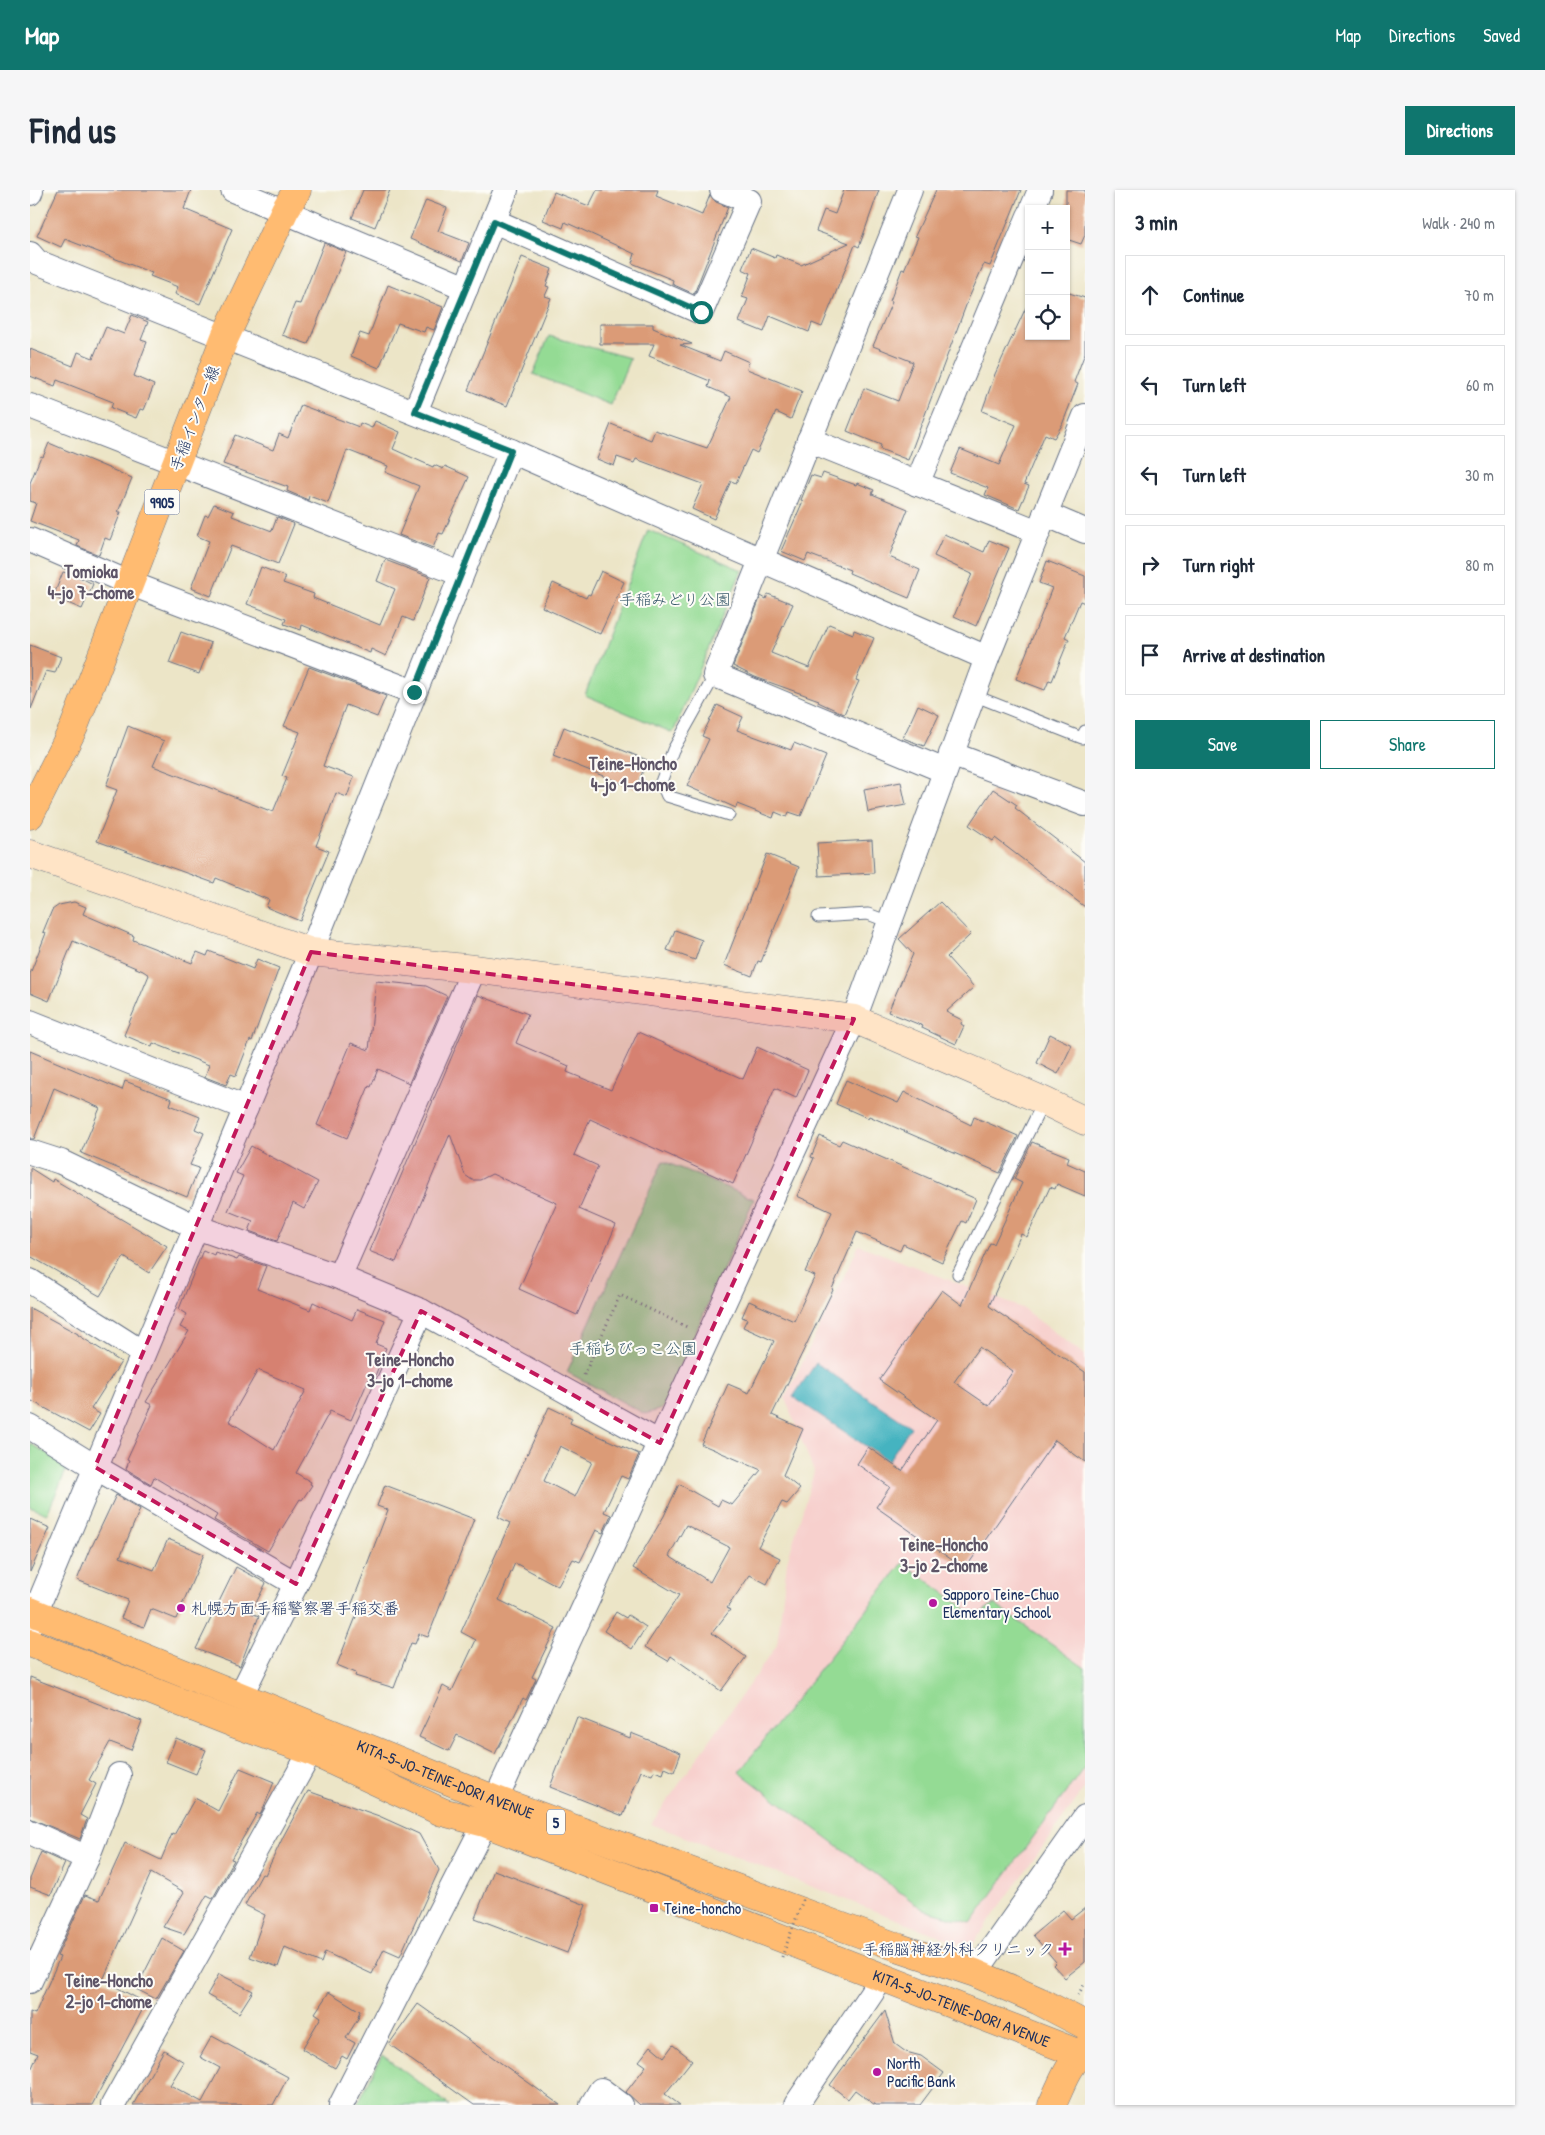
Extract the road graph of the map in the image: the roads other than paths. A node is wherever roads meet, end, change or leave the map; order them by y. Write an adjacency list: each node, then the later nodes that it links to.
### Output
1 (233, 190): 6 (street)
2 (506, 190): 8 (street)
3 (722, 190): 8 (street)
4 (910, 190): 16 (street)
5 (1040, 190): 7 (street)
6 (291, 200): 11 (street); 12 (main road, 手稲インター線 / 9905)
7 (1034, 205)
8 (494, 221): 11 (street)
9 (1025, 226): 19 (street)
10 (30, 254): 12 (street)
11 (466, 288): 14 (street)
12 (225, 337): 14 (street); 18 (main road, 手稲インター線 / 9905)
13 (30, 406): 18 (street)
14 (415, 412): 17 (street)
15 (1085, 416): 20 (street)
16 (808, 440): 19 (street); 23 (street)
17 (511, 450): 23 (street); 24 (street)
18 (178, 463): 24 (street); 25 (main road, 手稲インター線 / 9905)
19 (917, 484): 20 (street)
20 (1041, 523): 21 (street); 26 (street)
21 (1085, 531)
22 (30, 540): 25 (street)
23 (761, 560): 26 (street); 27 (street)
24 (461, 574): 28 (street)
25 (128, 583): 28 (street); 33 (main road, 手稲インター線 / 9905)
26 (987, 658): 29 (street)
27 (715, 675): 31 (street); 34 (lane)
28 (414, 692): 38 (street)
29 (973, 695): 30 (lane); 31 (street)
30 (1085, 730)
31 (948, 762): 32 (street); 37 (street)
32 (1085, 804)
33 (30, 815)
34 (729, 815)
35 (30, 854): 38 (street)
36 (818, 917): 37 (lane)
37 (889, 922): 40 (street)
38 (311, 952): 39 (street); 43 (street)
39 (474, 969): 40 (street); 48 (street)
40 (854, 1019): 42 (street); 53 (street)
41 (30, 1022): 43 (street)
42 (1044, 1101): 44 (street); 47 (lane)
43 (246, 1108): 46 (street)
44 (1085, 1121)
45 (30, 1152): 46 (street)
46 (196, 1227): 48 (street); 51 (street)
47 (958, 1274)
48 (340, 1277): 50 (street)
49 (30, 1281): 51 (street)
50 (421, 1311): 53 (street); 55 (street)
51 (143, 1353): 54 (street)
52 (30, 1427): 54 (street)
53 (660, 1443): 61 (street)
54 (95, 1467): 55 (street); 56 (street)
55 (296, 1584): 58 (street)
56 (31, 1616): 58 (main road, KITA-5-JO-TEINE-DORI AVENUE / 5)
57 (30, 1643): 59 (main road, KITA-5-JO-TEINE-DORI AVENUE / 5)
58 (240, 1697): 61 (main road, KITA-5-JO-TEINE-DORI AVENUE / 5)
59 (311, 1751): 61 (main road, KITA-5-JO-TEINE-DORI AVENUE / 5); 70 (street)
60 (119, 1775): 64 (street)
61 (490, 1811): 65 (main road, KITA-5-JO-TEINE-DORI AVENUE / 5); 66 (main road, KITA-5-JO-TEINE-DORI AVENUE / 5); 71 (street)
62 (1085, 1816): 65 (street)
63 (30, 1832): 64 (street)
64 (87, 1858): 67 (street)
65 (975, 1973): 68 (main road, KITA-5-JO-TEINE-DORI AVENUE / 5)
66 (883, 1976): 69 (main road, KITA-5-JO-TEINE-DORI AVENUE / 5); 74 (street)
67 (30, 1981)
68 (1085, 2025)
69 (1083, 2053): 75 (main road)
70 (113, 2105)
71 (341, 2105)
72 (592, 2105): 73 (street)
73 (621, 2105)
74 (796, 2105)
75 (1052, 2105)

